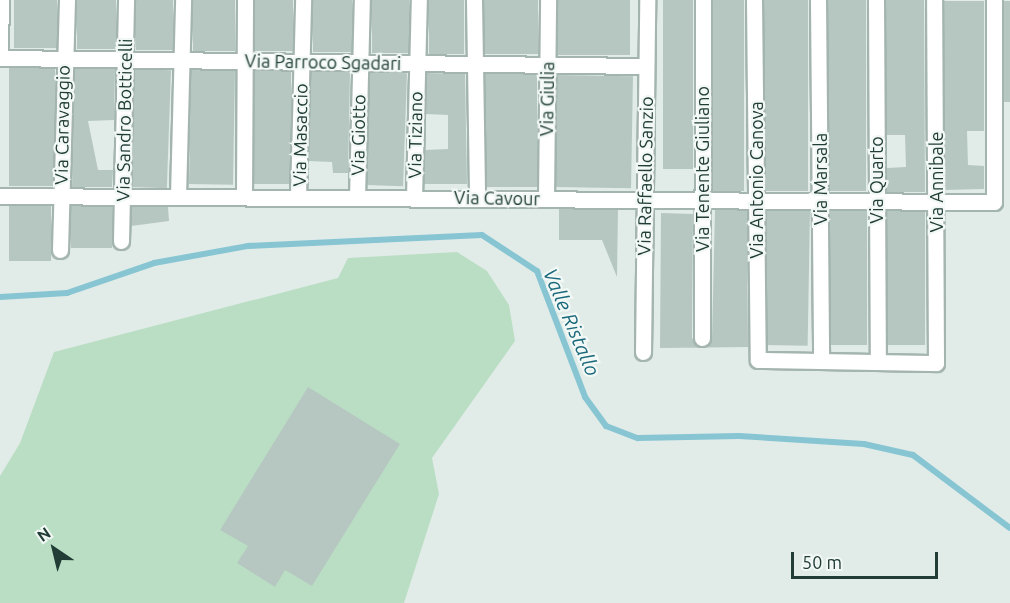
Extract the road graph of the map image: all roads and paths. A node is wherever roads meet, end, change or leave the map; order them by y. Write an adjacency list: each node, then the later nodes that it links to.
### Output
1 (1, 0): 18 (street)
2 (67, 0): 21 (street, Via Caravaggio)
3 (126, 0): 20 (street, Via Sandro Botticelli)
4 (183, 0): 22 (street)
5 (244, 0): 23 (street)
6 (303, 0): 24 (street, Via Masaccio)
7 (362, 0): 25 (street, Via Giotto)
8 (419, 0): 26 (street, Via Tiziano)
9 (474, 0): 27 (street)
10 (548, 0): 28 (street, Via Giulia)
11 (647, 0): 29 (street, Via Raffaello Sanzio)
12 (703, 0): 42 (street, Via Tenente Giuliano)
13 (754, 0): 43 (street, Via Antonio Canova)
14 (818, 0): 44 (street, Via Marsala)
15 (876, 0): 45 (street, Via Quarto)
16 (934, 0): 46 (street, Via Annibale)
17 (994, 0): 30 (street)
18 (0, 50)
19 (0, 58): 21 (street, Via Parroco Sgadari)
20 (126, 58): 21 (street, Via Parroco Sgadari); 22 (street, Via Parroco Sgadari); 33 (street, Via Sandro Botticelli)
21 (64, 59): 32 (street, Via Caravaggio)
22 (183, 60): 23 (street, Via Parroco Sgadari); 34 (street)
23 (245, 60): 24 (street, Via Parroco Sgadari); 35 (street)
24 (302, 62): 25 (street, Via Parroco Sgadari); 36 (street, Via Masaccio)
25 (360, 63): 26 (street, Via Parroco Sgadari); 38 (street, Via Giotto)
26 (417, 63): 27 (street, Via Parroco Sgadari); 39 (street, Via Tiziano)
27 (475, 63): 28 (street, Via Parroco Sgadari); 37 (street)
28 (547, 65): 29 (street, Via Parroco Sgadari); 40 (street, Via Giulia)
29 (646, 66): 41 (street, Via Raffaello Sanzio)
30 (1003, 123): 46 (street, Via Cavour)
31 (0, 196): 32 (street, Via Cavour)
32 (61, 196): 33 (street, Via Cavour); 48 (street, Via Caravaggio)
33 (122, 196): 34 (street, Via Cavour); 47 (street, Via Sandro Botticelli)
34 (178, 196): 35 (street, Via Cavour)
35 (244, 196): 36 (street, Via Cavour)
36 (298, 197): 38 (street, Via Cavour)
37 (477, 197): 39 (street, Via Cavour); 40 (street, Via Cavour)
38 (357, 198): 39 (street, Via Cavour)
39 (414, 198)
40 (546, 199): 41 (street, Via Cavour)
41 (645, 200): 42 (street, Via Cavour); 50 (street, Via Raffaello Sanzio)
42 (702, 200): 43 (street, Via Cavour); 49 (street, Via Tenente Giuliano)
43 (756, 200): 44 (street, Via Cavour); 51 (street, Via Antonio Canova)
44 (820, 201): 45 (street, Via Cavour); 51 (street, Via Marsala)
45 (876, 201): 46 (street, Via Cavour); 52 (street, Via Quarto)
46 (936, 202): 52 (street, Via Annibale)
47 (121, 240)
48 (60, 250)
49 (702, 338)
50 (643, 352)
51 (821, 359): 52 (street)
52 (878, 361)

